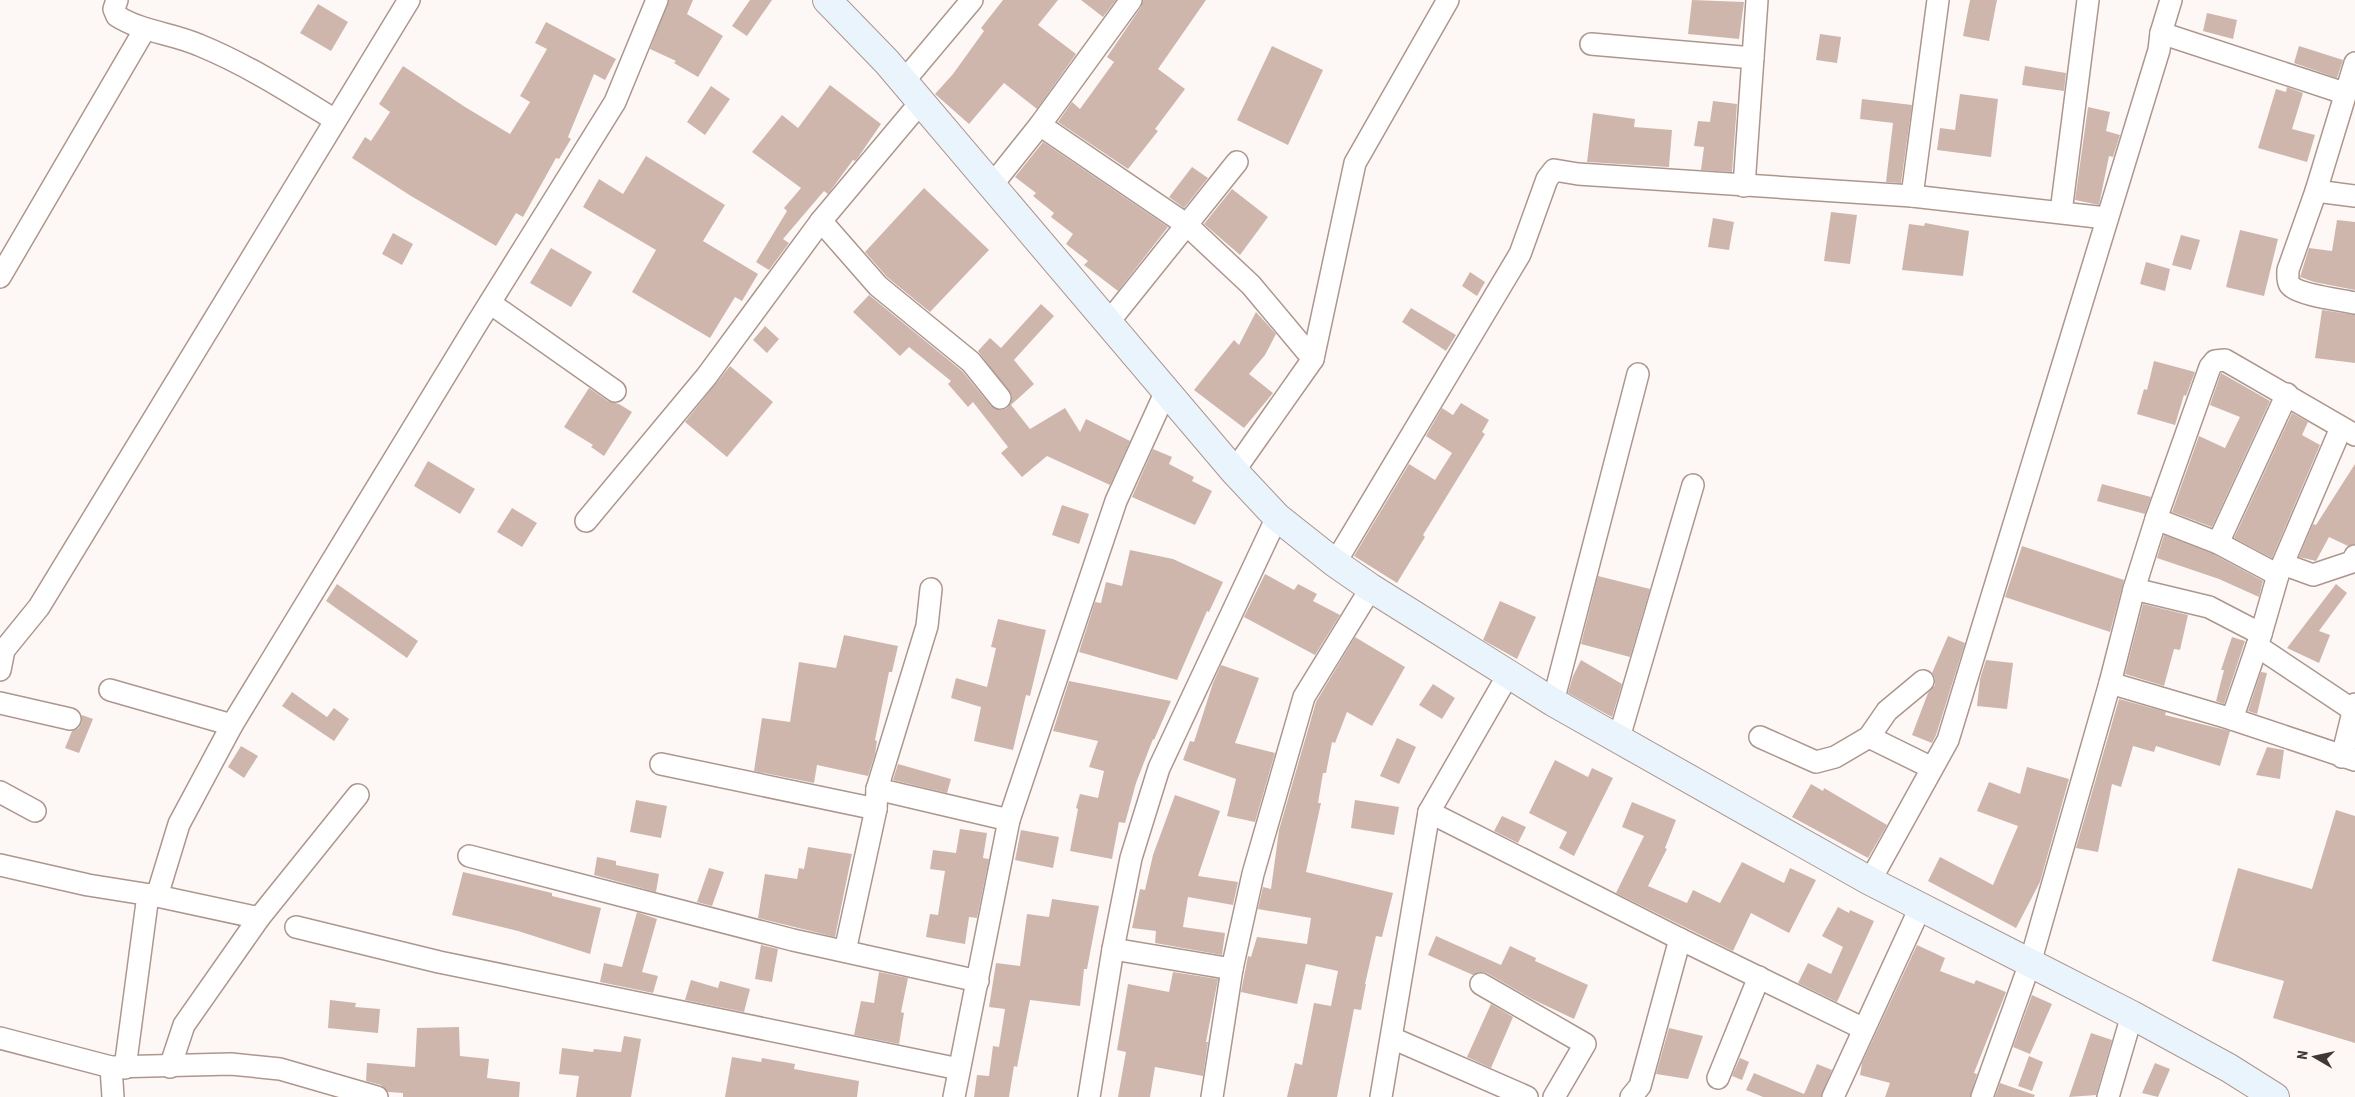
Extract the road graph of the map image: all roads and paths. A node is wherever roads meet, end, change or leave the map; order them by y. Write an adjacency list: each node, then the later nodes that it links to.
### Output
1 (116, 0): 13 (street)
2 (409, 0): 20 (street)
3 (657, 0): 34 (street)
4 (828, 0): 19 (street)
5 (845, 0): 17 (street)
6 (972, 0): 17 (street)
7 (1131, 0): 21 (street)
8 (1448, 0): 37 (street)
9 (1757, 0): 16 (street)
10 (1938, 0): 27 (street)
11 (2088, 0): 29 (street)
12 (2171, 0): 14 (street)
13 (145, 29): 20 (street); 33 (street)
14 (2161, 33): 18 (street); 30 (street)
15 (1591, 44): 16 (street)
16 (1753, 58): 25 (street)
17 (910, 75): 22 (street)
18 (2351, 76): 26 (street)
19 (920, 104): 22 (street); 31 (street)
20 (335, 120): 57 (street)
21 (1040, 125): 24 (street); 32 (street)
22 (959, 148): 24 (street)
23 (1237, 162): 32 (street)
24 (992, 185): 36 (street)
25 (1744, 186): 27 (street); 51 (street)
26 (2316, 191): 28 (street); 35 (street)
27 (1912, 196): 29 (street)
28 (2355, 196)
29 (2060, 212): 30 (street)
30 (2106, 218): 73 (street)
31 (821, 221): 42 (street); 48 (street)
32 (1187, 225): 36 (street); 37 (street)
33 (0, 277)
34 (490, 303): 39 (street); 67 (street)
35 (2355, 303)
36 (1107, 324): 40 (street)
37 (1313, 359): 44 (street)
38 (1638, 374): 62 (street)
39 (615, 391)
40 (1166, 391): 44 (street); 79 (street)
41 (2287, 394): 43 (street); 47 (street); 49 (street)
42 (1000, 398)
43 (2348, 431): 52 (street)
44 (1234, 471): 46 (street)
45 (1693, 485): 70 (street)
46 (1277, 517): 51 (street); 88 (street)
47 (2156, 519): 49 (street); 55 (street)
48 (586, 520)
49 (2218, 543): 52 (street)
50 (2355, 556): 52 (street)
51 (1335, 563): 53 (street)
52 (2280, 569): 56 (street)
53 (1371, 588): 58 (street); 91 (street)
54 (931, 589): 76 (street)
55 (2134, 590): 56 (street); 60 (street)
56 (2259, 640): 64 (street); 65 (street)
57 (1, 657)
58 (1508, 675): 62 (street); 78 (street)
59 (1923, 681): 69 (street)
60 (2110, 683): 65 (street); 90 (street)
61 (110, 690): 67 (street)
62 (1553, 702): 70 (street)
63 (0, 703): 66 (street)
64 (2354, 707): 71 (street)
65 (2232, 719): 71 (street)
66 (70, 720)
67 (232, 724): 83 (street)
68 (1760, 737): 69 (street)
69 (1868, 737): 73 (street)
70 (1618, 741): 82 (street)
71 (2349, 758)
72 (661, 764): 76 (street)
73 (1932, 768): 82 (street)
74 (0, 792): 77 (street)
75 (358, 795): 85 (street)
76 (876, 799): 79 (street); 89 (street)
77 (36, 811)
78 (1429, 812): 87 (street); 98 (street)
79 (1009, 820): 93 (street)
80 (469, 856): 89 (street)
81 (0, 864): 83 (street)
82 (1870, 881): 84 (street)
83 (152, 896): 85 (street); 100 (street)
84 (1920, 908): 90 (street); 96 (street)
85 (258, 918): 99 (street)
86 (296, 927): 101 (street)
87 (1680, 939): 92 (street); 103 (street)
88 (1113, 949): 91 (street); 108 (street)
89 (845, 951): 93 (street)
90 (2030, 963): 95 (street); 114 (street)
91 (1232, 970): 109 (street)
92 (1758, 977): 96 (street); 102 (street)
93 (978, 981): 101 (street)
94 (1481, 984): 112 (street)
95 (2132, 1016): 104 (street); 115 (street)
96 (1864, 1029): 113 (street)
97 (0, 1038): 100 (street)
98 (1392, 1038): 110 (street); 111 (street)
99 (170, 1067): 100 (street); 106 (street)
100 (118, 1068): 105 (street)
101 (959, 1069): 107 (street)
102 (1718, 1078)
103 (1640, 1093)
104 (2270, 1096)
105 (114, 1097)
106 (377, 1097)
107 (954, 1097)
108 (1088, 1097)
109 (1212, 1097)
110 (1380, 1097)
111 (1527, 1097)
112 (1554, 1097)
113 (1833, 1097)
114 (1982, 1097)
115 (2108, 1097)

